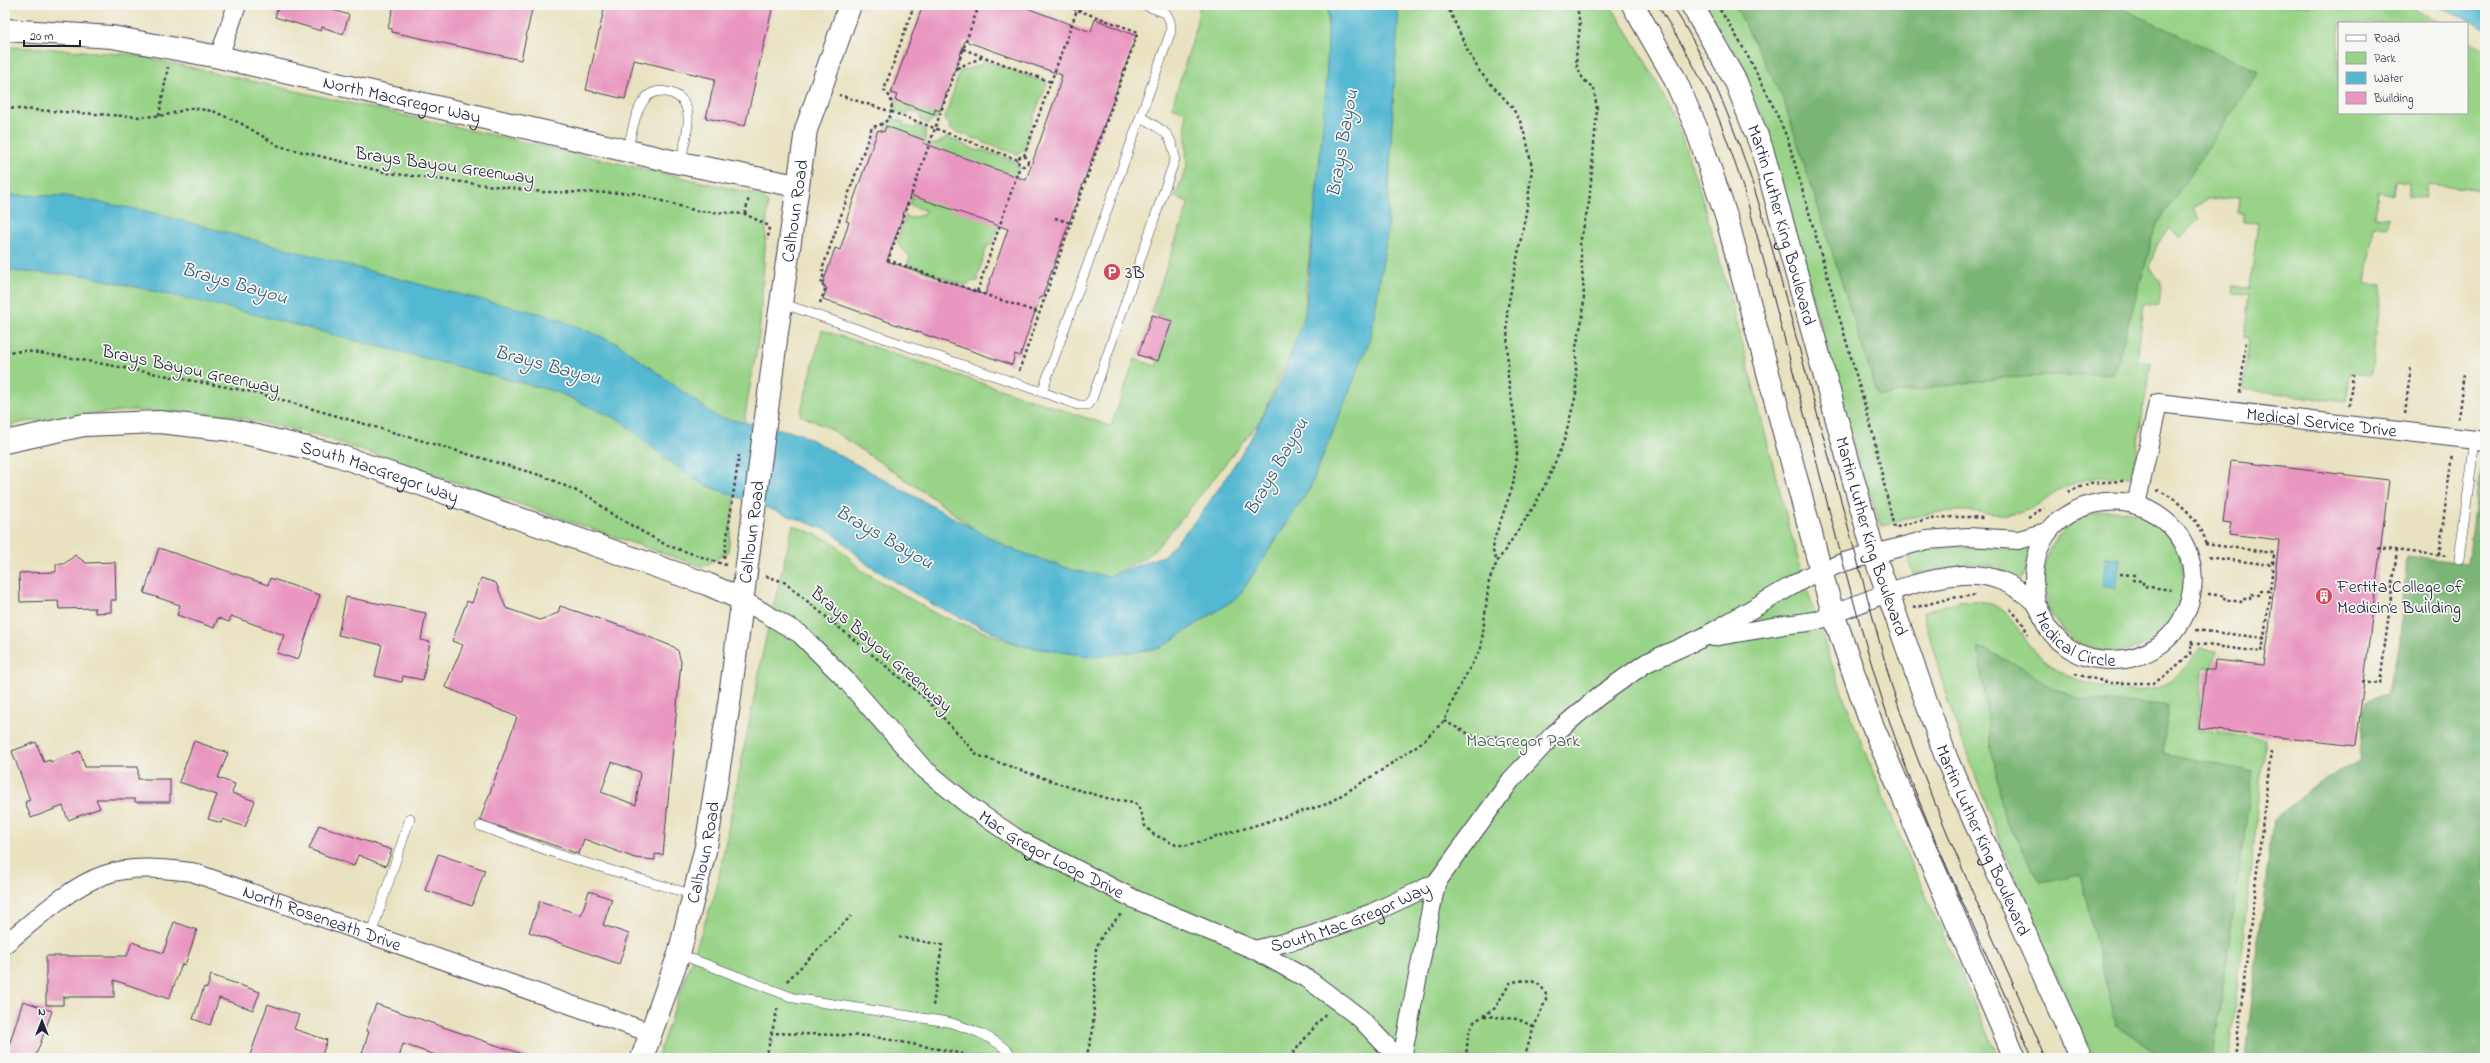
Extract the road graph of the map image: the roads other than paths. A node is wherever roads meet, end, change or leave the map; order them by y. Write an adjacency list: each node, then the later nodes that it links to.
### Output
1 (237, 5): 9 (street)
2 (850, 5): 13 (street, Calhoun Road)
3 (1144, 5): 7 (lane)
4 (1171, 5): 7 (lane)
5 (1633, 5): 22 (street)
6 (1692, 5): 20 (street, Martin Luther King Boulevard)
7 (1166, 13): 10 (lane)
8 (5, 30): 9 (street, North MacGregor Way)
9 (219, 57): 11 (street, North MacGregor Way)
10 (1141, 117): 15 (lane); 15 (lane)
11 (627, 151): 12 (street, North MacGregor Way); 12 (lane)
12 (680, 163): 13 (street, North MacGregor Way)
13 (797, 186): 14 (street, Calhoun Road)
14 (781, 303): 15 (lane); 24 (street, Calhoun Road)
15 (1042, 392)
16 (2480, 441): 18 (street, Medical Service Drive); 21 (lane)
17 (5, 442): 24 (street, South MacGregor Way)
18 (2136, 505): 19 (street, Medical Circle); 25 (street, Medical Circle)
19 (2050, 531): 20 (street, Medical Circle); 25 (street, Medical Circle)
20 (1874, 554): 22 (street, South Mac Gregor Way); 23 (street, Martin Luther King Boulevard)
21 (2459, 559)
22 (1820, 571): 26 (street); 27 (street, South Mac Gregor Way)
23 (1887, 594): 25 (street, Medical Circle); 26 (street, South Mac Gregor Way); 42 (street, Martin Luther King Boulevard)
24 (742, 599): 31 (street, Calhoun Road); 34 (street, Mac Gregor Loop Drive)
25 (2036, 604)
26 (1833, 613): 27 (street, South Mac Gregor Way); 41 (street)
27 (1702, 638): 30 (street, South Mac Gregor Way)
28 (410, 818): 32 (lane)
29 (480, 826): 31 (lane)
30 (1436, 884): 34 (street, South Mac Gregor Way); 40 (street)
31 (694, 895): 35 (street, Calhoun Road)
32 (371, 935): 33 (street, North Roseneath Drive); 36 (street, North Roseneath Drive)
33 (5, 944)
34 (1255, 950): 39 (street, Mac Gregor Loop Drive)
35 (679, 954): 36 (street, Calhoun Road); 38 (lane)
36 (651, 1033): 37 (street, Calhoun Road)
37 (642, 1058)
38 (1014, 1058)
39 (1398, 1058)
40 (1402, 1058)
41 (2015, 1058)
42 (2081, 1058)

